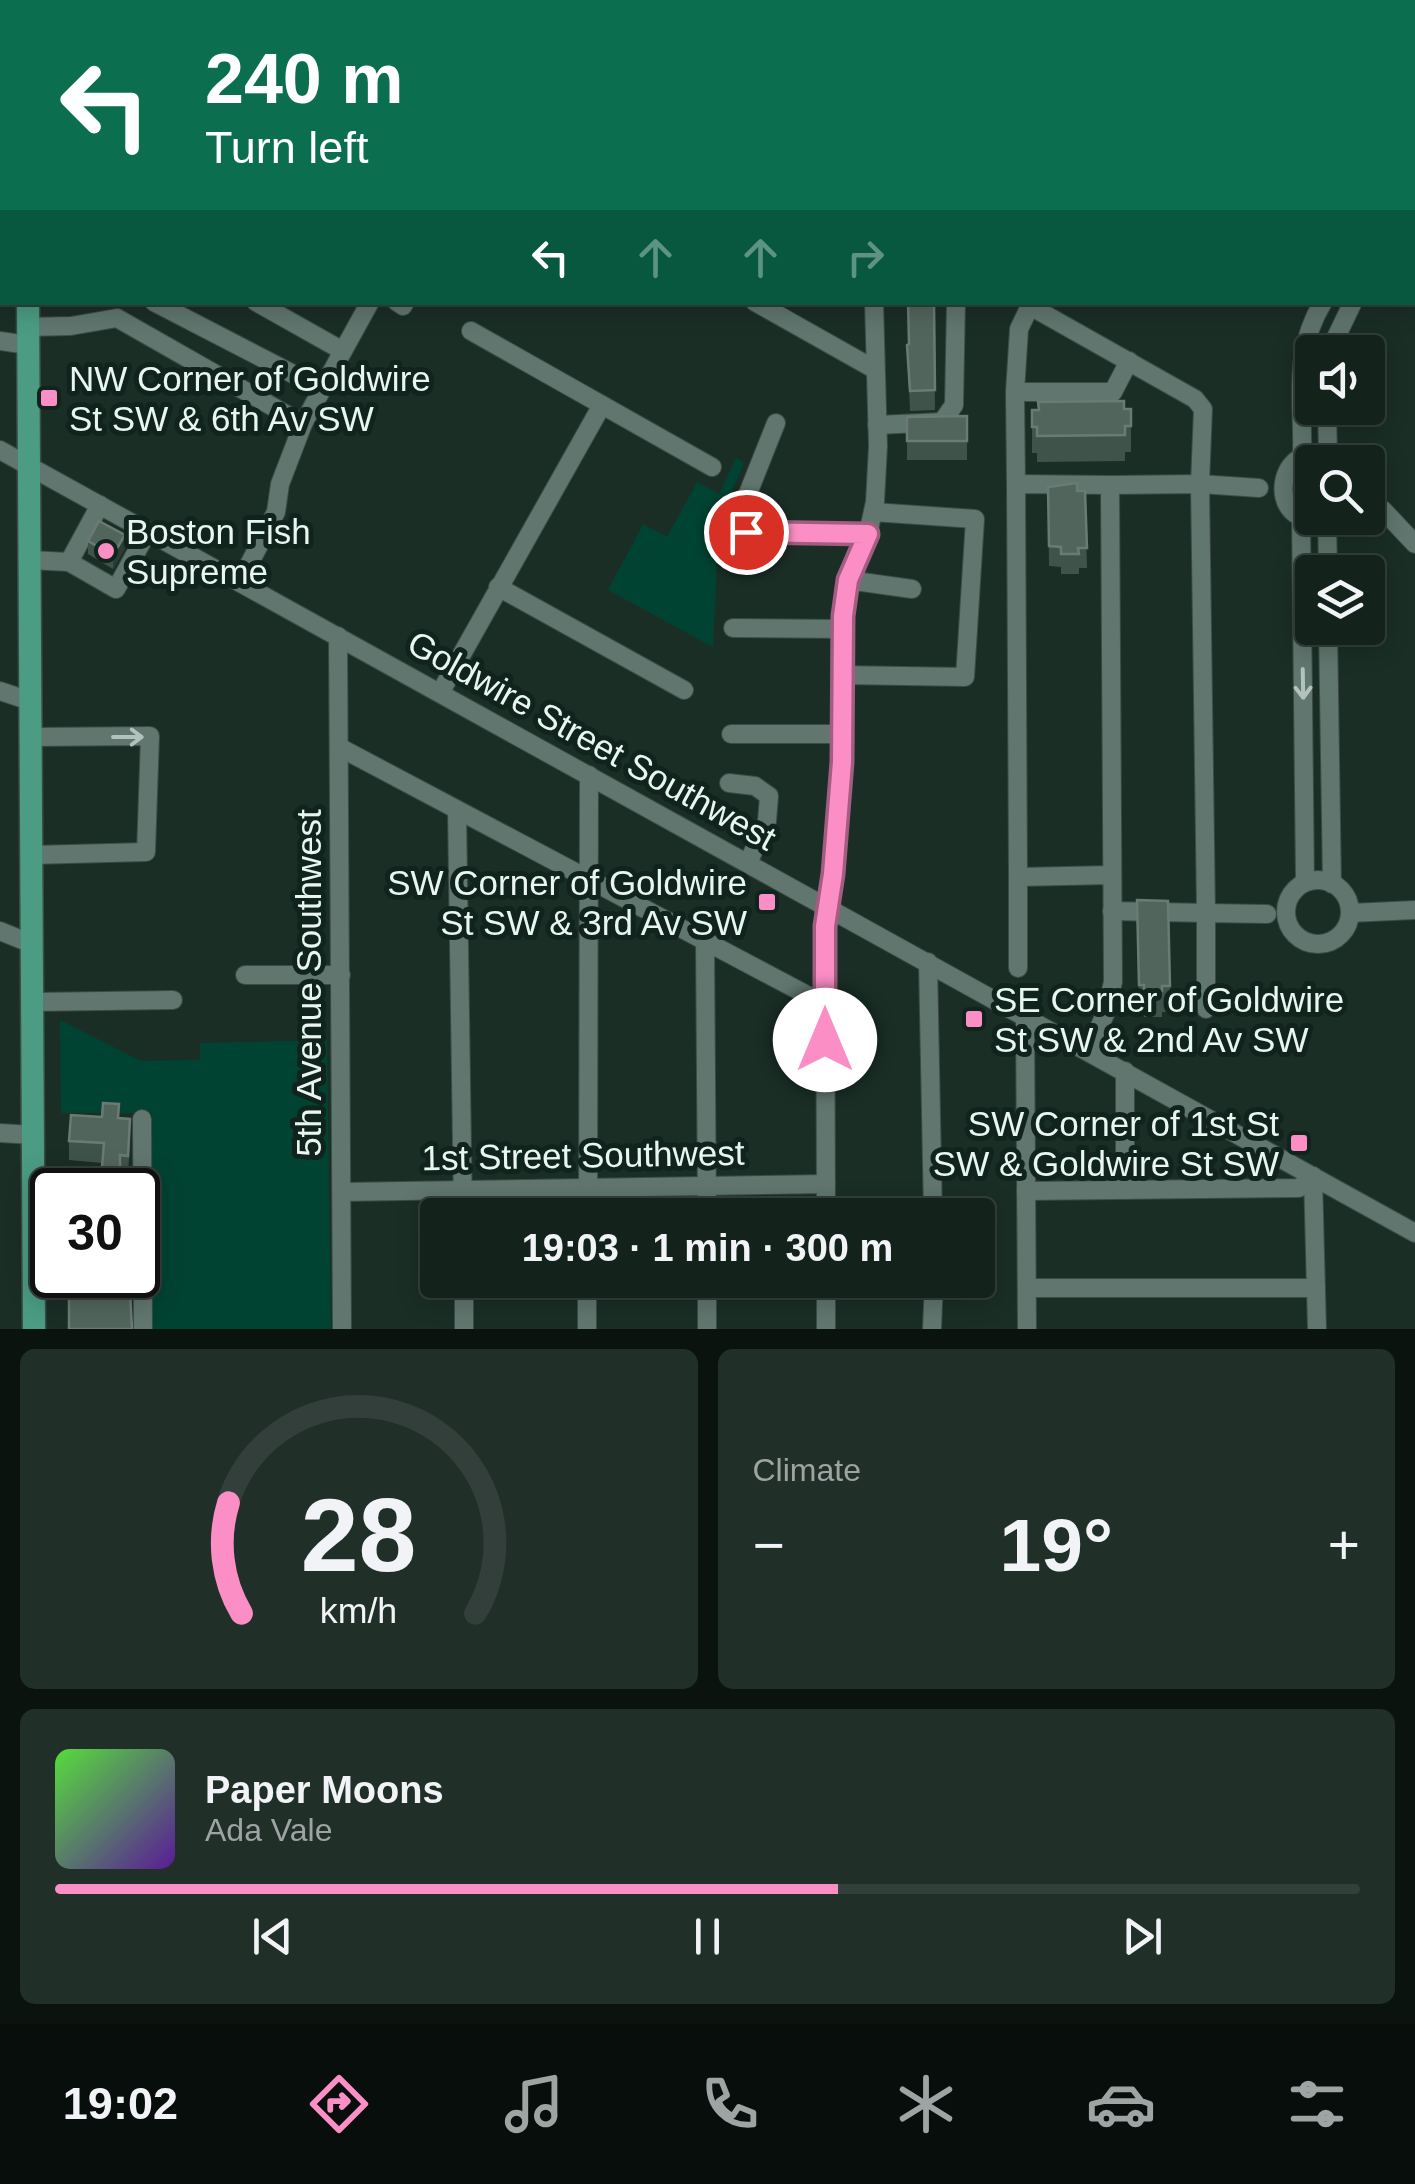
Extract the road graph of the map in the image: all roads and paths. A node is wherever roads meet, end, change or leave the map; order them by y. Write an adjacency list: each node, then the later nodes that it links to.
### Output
1 (28, 305): 13 (main road)
2 (160, 305): 18 (street)
3 (261, 305): 15 (street)
4 (368, 305): 15 (street)
5 (760, 305): 17 (street)
6 (874, 305): 17 (street)
7 (956, 305): 23 (street)
8 (1322, 305): 24 (street)
9 (1352, 305): 12 (street)
10 (121, 310): 13 (street); 22 (street)
11 (471, 331): 20 (street)
12 (1337, 335)
13 (28, 336): 14 (street); 27 (main road)
14 (0, 341)
15 (344, 351): 18 (street)
16 (1129, 362): 19 (street); 19 (street); 31 (street)
17 (874, 369): 23 (street)
18 (322, 389): 22 (street)
19 (1014, 392): 30 (street)
20 (602, 405): 28 (street); 47 (street)
21 (776, 423): 40 (street)
22 (303, 424): 46 (street)
23 (877, 426): 37 (street)
24 (1302, 445)
25 (0, 450): 27 (street, Goldwire Street Southwest)
26 (1295, 463): 29 (street)
27 (28, 466): 35 (street, Goldwire Street Southwest); 43 (main road)
28 (712, 467)
29 (1284, 476): 33 (street); 34 (street)
30 (1016, 484): 32 (street); 69 (street)
31 (1200, 484): 32 (street); 33 (street); 76 (street)
32 (1110, 485): 67 (street)
33 (1260, 488): 34 (street)
34 (1283, 496): 36 (street)
35 (100, 505): 39 (street, Goldwire Street Southwest); 44 (street)
36 (1295, 511)
37 (873, 512): 40 (street); 53 (street)
38 (1385, 512): 42 (street)
39 (148, 532): 44 (street); 46 (street, Goldwire Street Southwest)
40 (868, 534): 45 (street)
41 (1301, 535): 70 (street, one-way to 70)
42 (1415, 544)
43 (29, 560): 44 (street); 57 (main road)
44 (69, 562)
45 (848, 580): 48 (street); 50 (street)
46 (240, 582): 51 (street, Goldwire Street Southwest)
47 (498, 588): 54 (street); 56 (street)
48 (912, 590)
49 (733, 628): 50 (street)
50 (842, 629): 53 (street)
51 (338, 636): 56 (street, Goldwire Street Southwest); 61 (street, 5th Avenue Southwest)
52 (1328, 645): 71 (street)
53 (842, 675): 59 (street)
54 (684, 690)
55 (0, 691): 57 (street)
56 (440, 693): 62 (street, Goldwire Street Southwest)
57 (30, 702): 60 (main road)
58 (732, 734): 59 (street)
59 (842, 734): 72 (street)
60 (30, 737): 65 (main road); 65 (street, one-way to 65)
61 (340, 747): 64 (street); 84 (street, 5th Avenue Southwest)
62 (589, 775): 66 (street, Goldwire Street Southwest); 68 (street)
63 (729, 783): 66 (street)
64 (458, 810): 68 (street); 99 (street)
65 (32, 855): 80 (main road)
66 (748, 863): 72 (street, Goldwire Street Southwest)
67 (1111, 875): 69 (street); 74 (street)
68 (588, 878): 79 (street); 98 (street)
69 (1018, 878): 82 (street)
70 (1305, 882): 71 (street); 77 (street)
71 (1332, 884): 75 (street)
72 (827, 906): 81 (street, Goldwire Street Southwest); 87 (street)
73 (1415, 910): 75 (street)
74 (1112, 911): 76 (street); 90 (street)
75 (1350, 912): 77 (street)
76 (1206, 913): 77 (street); 88 (street)
77 (1287, 914)
78 (0, 931): 80 (street)
79 (705, 941): 87 (street); 97 (street)
80 (32, 944): 86 (main road)
81 (928, 962): 89 (street, Goldwire Street Southwest); 107 (street)
82 (1018, 968)
83 (245, 975): 84 (street)
84 (341, 975): 102 (street, 5th Avenue Southwest)
85 (173, 1000): 86 (street)
86 (32, 1002): 94 (main road)
87 (824, 1004): 96 (street)
88 (1206, 1009)
89 (1025, 1016): 90 (street, Goldwire Street Southwest); 101 (street)
90 (1089, 1051): 91 (street, Goldwire Street Southwest)
91 (1124, 1071): 95 (street, Goldwire Street Southwest); 100 (street)
92 (142, 1119): 117 (street)
93 (0, 1133): 94 (street)
94 (33, 1135): 116 (main road)
95 (1313, 1176): 100 (street); 108 (street, Goldwire Street Southwest); 110 (street)
96 (826, 1184): 97 (street, 1st Street Southwest); 106 (street)
97 (706, 1186): 98 (street, 1st Street Southwest); 105 (street)
98 (588, 1188): 99 (street, 1st Street Southwest); 104 (street)
99 (462, 1190): 102 (street, 1st Street Southwest); 103 (street)
100 (1125, 1190): 101 (street)
101 (1026, 1191): 109 (street)
102 (342, 1192): 118 (street, 5th Avenue Southwest)
103 (462, 1198)
104 (588, 1198)
105 (706, 1198)
106 (826, 1198)
107 (933, 1198)
108 (1415, 1233)
109 (1027, 1288): 110 (street); 124 (street)
110 (1316, 1288): 125 (street)
111 (464, 1298): 119 (street)
112 (587, 1298): 120 (street)
113 (707, 1298): 121 (street)
114 (826, 1298): 122 (street)
115 (933, 1298): 123 (street)
116 (34, 1329)
117 (143, 1329)
118 (342, 1329)
119 (464, 1329)
120 (587, 1329)
121 (708, 1329)
122 (826, 1329)
123 (932, 1329)
124 (1027, 1329)
125 (1316, 1329)

